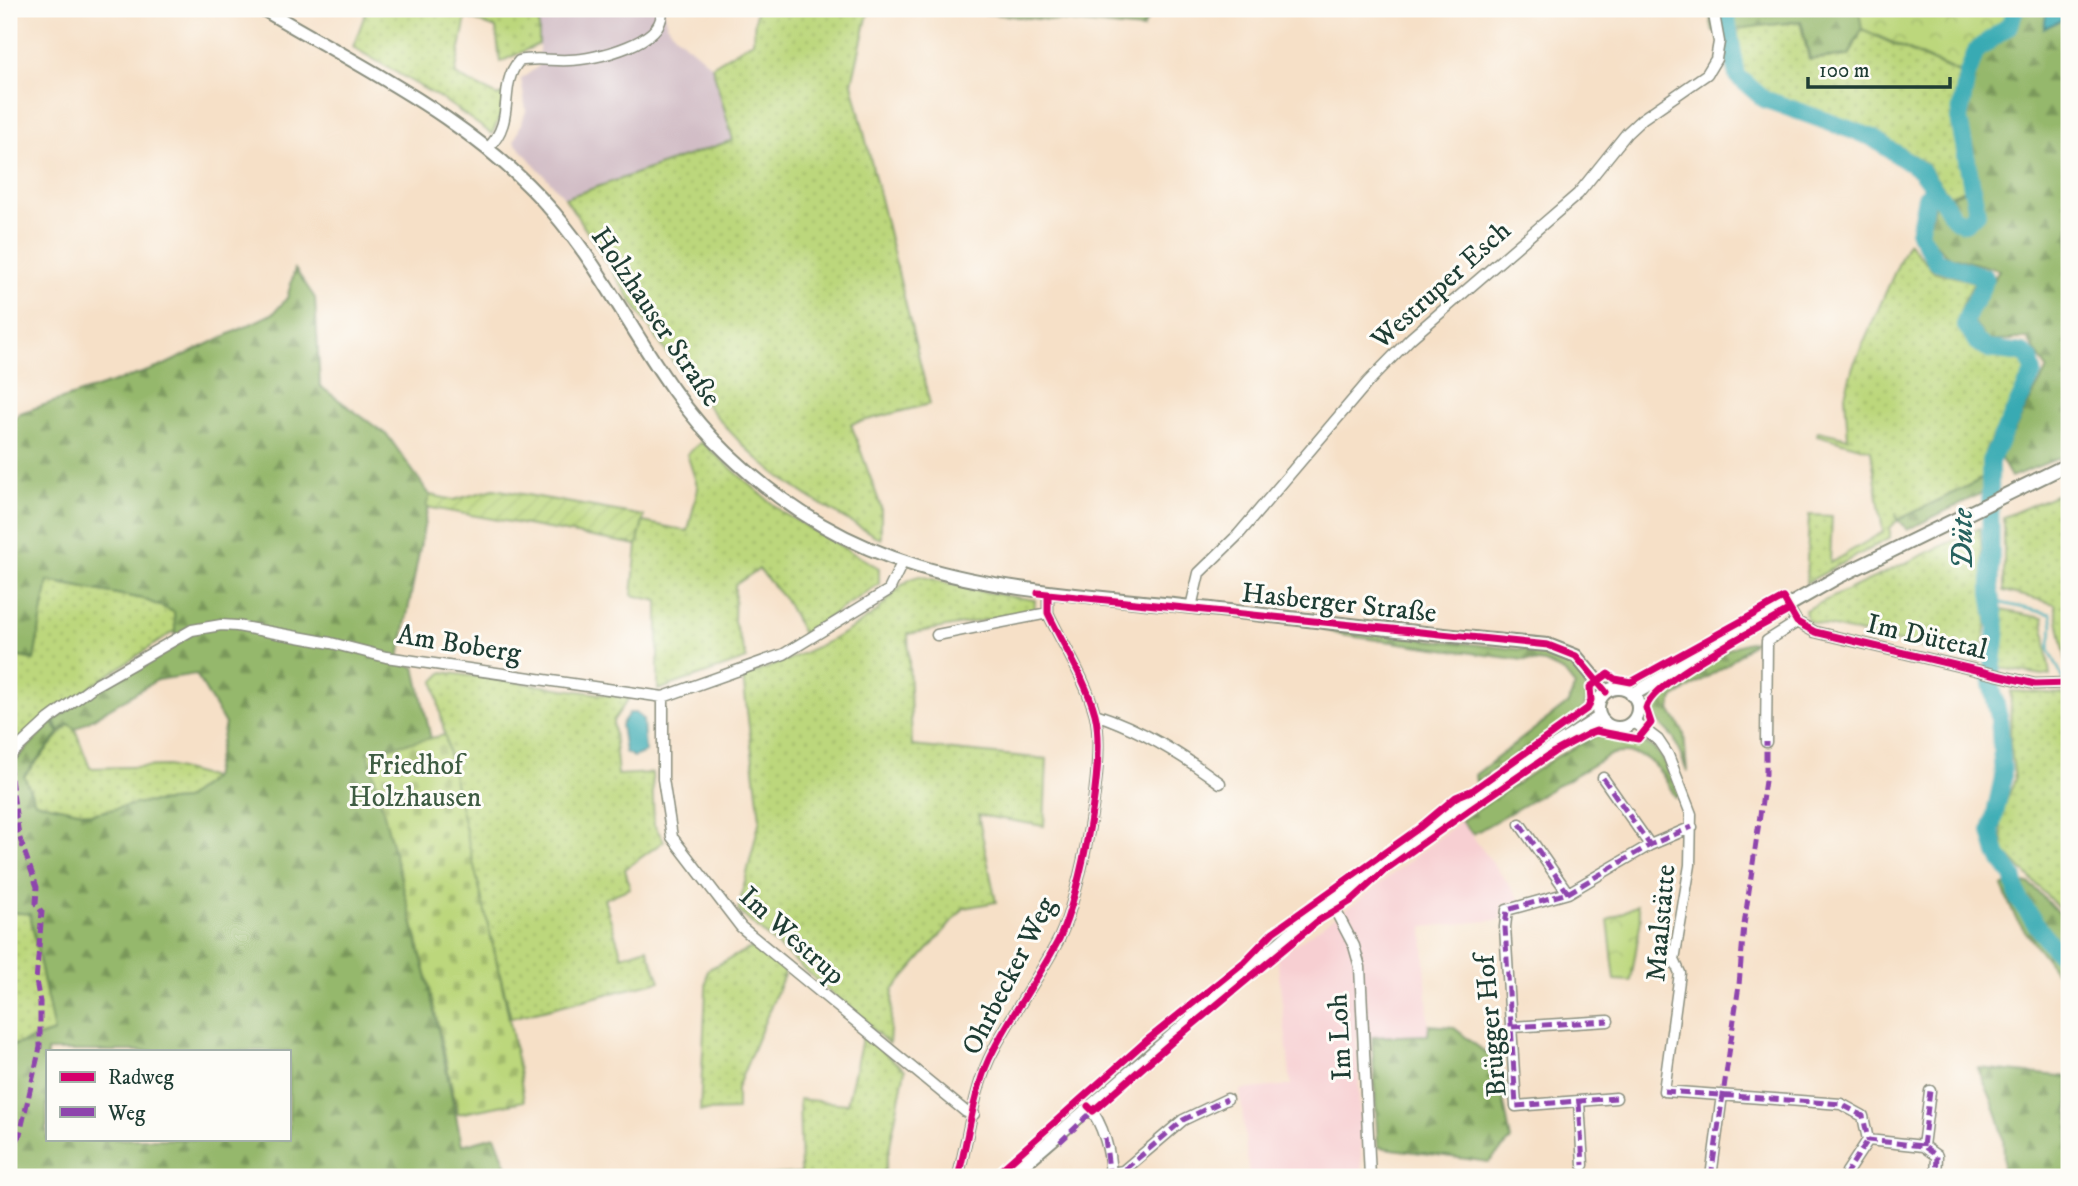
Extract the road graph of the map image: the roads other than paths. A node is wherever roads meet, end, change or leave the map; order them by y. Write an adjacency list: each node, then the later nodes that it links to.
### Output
1 (263, 9): 4 (street, Holzhauser Straße)
2 (661, 9): 4 (street)
3 (1713, 9): 9 (street, Westruper Esch)
4 (488, 148): 6 (street, Holzhauser Straße)
5 (2069, 464): 8 (street)
6 (902, 563): 7 (street, Holzhauser Straße); 16 (street, Am Boberg)
7 (1043, 593): 9 (street, Hasberger Straße); 10 (street, Ohrbecker Weg)
8 (1787, 605): 11 (street); 15 (street)
9 (1191, 607): 14 (street, Hasberger Straße)
10 (1048, 612): 12 (street); 17 (street, Ohrbecker Weg)
11 (1797, 622): 13 (street, Im Dütetal); 20 (street)
12 (937, 635)
13 (2065, 684)
14 (1606, 692): 15 (street); 18 (street)
15 (1632, 695): 19 (street)
16 (663, 697): 21 (street, Am Boberg); 37 (street, Im Westrup)
17 (1095, 714): 23 (street); 37 (street, Ohrbecker Weg)
18 (1600, 717): 19 (street); 28 (street)
19 (1633, 721): 25 (street, Maalstätte)
20 (1766, 742)
21 (9, 756)
22 (1603, 778): 26 (street)
23 (1220, 783)
24 (1520, 824): 27 (street)
25 (1692, 827): 26 (street, Brügger Hof); 32 (street, Maalstätte)
26 (1650, 845): 27 (street, Brügger Hof)
27 (1568, 893): 30 (street, Brügger Hof)
28 (1331, 902): 36 (street); 44 (street, Im Loh)
29 (1608, 1021): 30 (street)
30 (1512, 1027): 35 (street, Brügger Hof)
31 (1930, 1091): 39 (street)
32 (1722, 1095): 38 (street); 45 (street)
33 (1616, 1098): 35 (street, Brügger Hof)
34 (1227, 1099): 41 (street)
35 (1579, 1102): 40 (street)
36 (1088, 1106): 41 (street); 43 (street)
37 (974, 1114): 42 (street, Ohrbecker Weg)
38 (1868, 1140): 39 (street); 46 (street)
39 (1923, 1146): 47 (street)
40 (1583, 1165)
41 (1111, 1175)
42 (958, 1177)
43 (1009, 1177)
44 (1370, 1177)
45 (1710, 1177)
46 (1846, 1177)
47 (1936, 1177)

